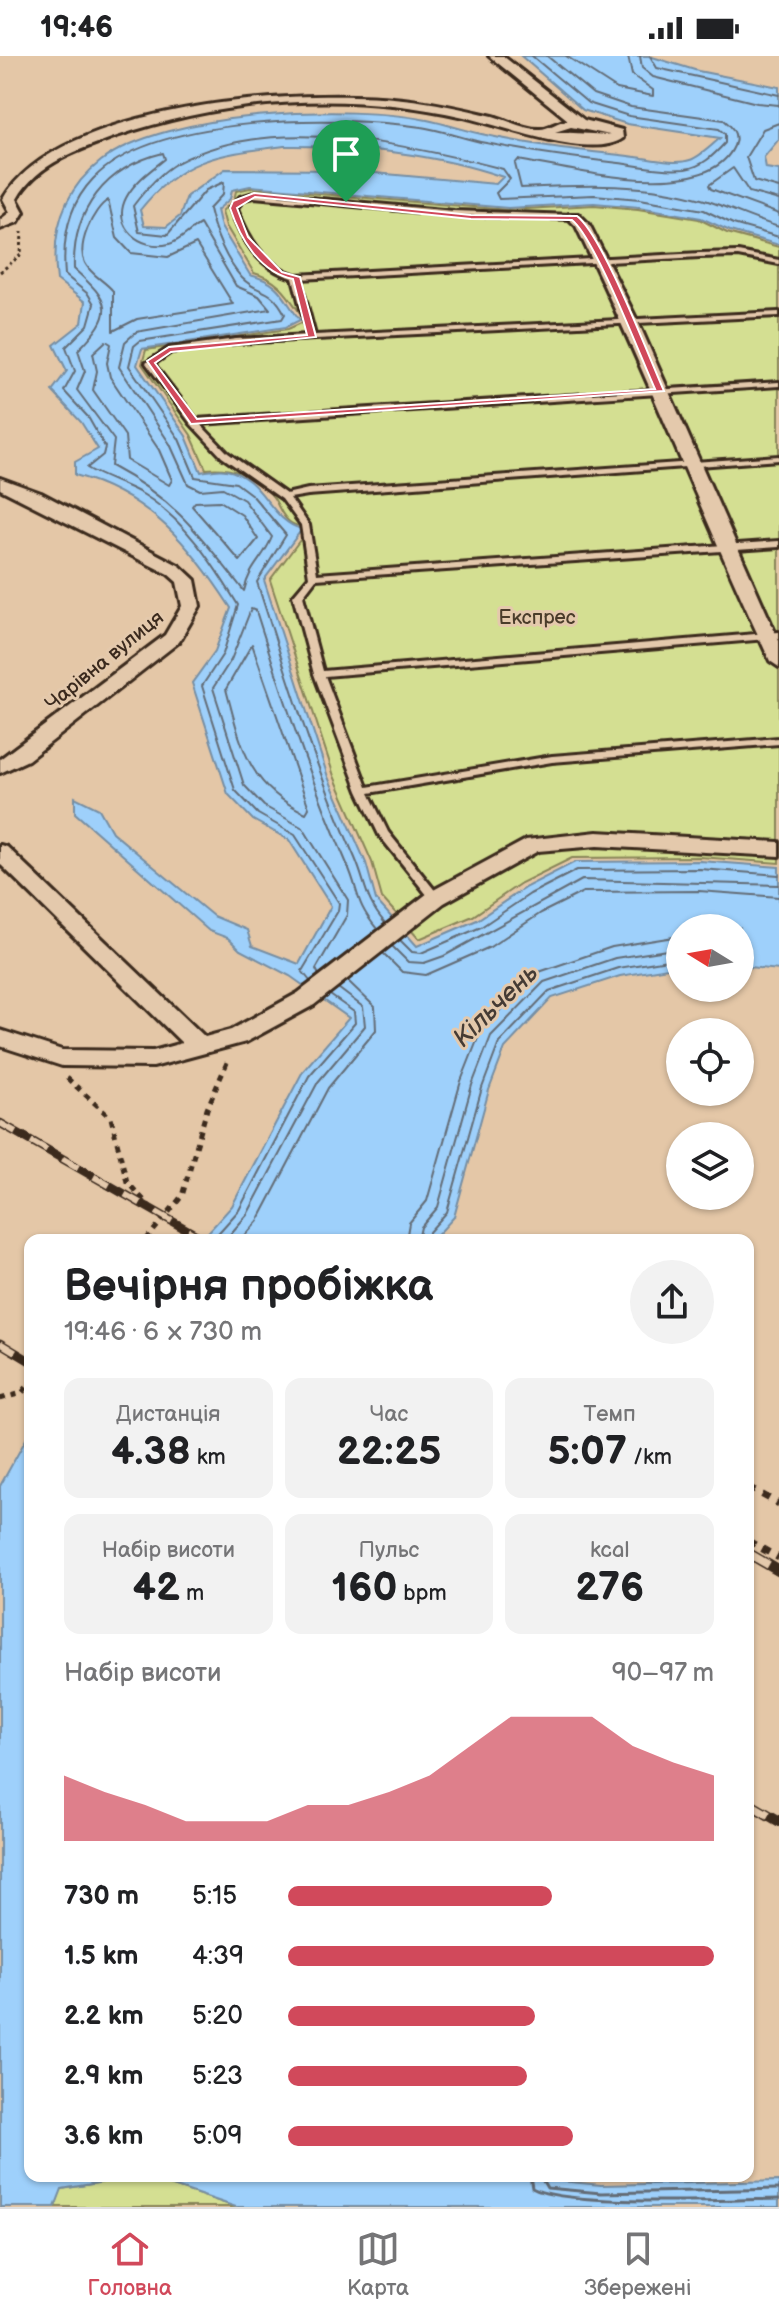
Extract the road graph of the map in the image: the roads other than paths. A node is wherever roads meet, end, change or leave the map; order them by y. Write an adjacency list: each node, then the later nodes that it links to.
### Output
1 (495, 56): 2 (street)
2 (578, 121): 3 (street); 3 (street)
3 (544, 134): 5 (street)
4 (574, 217): 7 (street); 8 (lane)
5 (6, 222)
6 (779, 262): 7 (lane)
7 (602, 263): 8 (lane); 10 (street)
8 (296, 277): 11 (lane)
9 (779, 314): 10 (lane)
10 (631, 324): 11 (lane); 13 (street)
11 (312, 337): 14 (lane)
12 (779, 384): 13 (lane)
13 (660, 391): 14 (lane); 16 (street)
14 (194, 422): 18 (lane)
15 (779, 458): 16 (lane)
16 (693, 464): 18 (lane); 20 (street)
17 (0, 483): 26 (street, Чарівна вулиця)
18 (285, 497): 21 (lane)
19 (779, 544): 20 (lane)
20 (726, 548): 21 (lane); 22 (street)
21 (313, 577): 24 (lane)
22 (773, 636): 23 (street); 24 (lane)
23 (779, 661)
24 (319, 674): 27 (lane)
25 (779, 741): 27 (lane)
26 (0, 767)
27 (363, 791): 30 (lane)
28 (779, 849): 30 (street)
29 (0, 852): 32 (street)
30 (428, 904): 32 (street)
31 (0, 1038): 32 (street)
32 (202, 1048)

